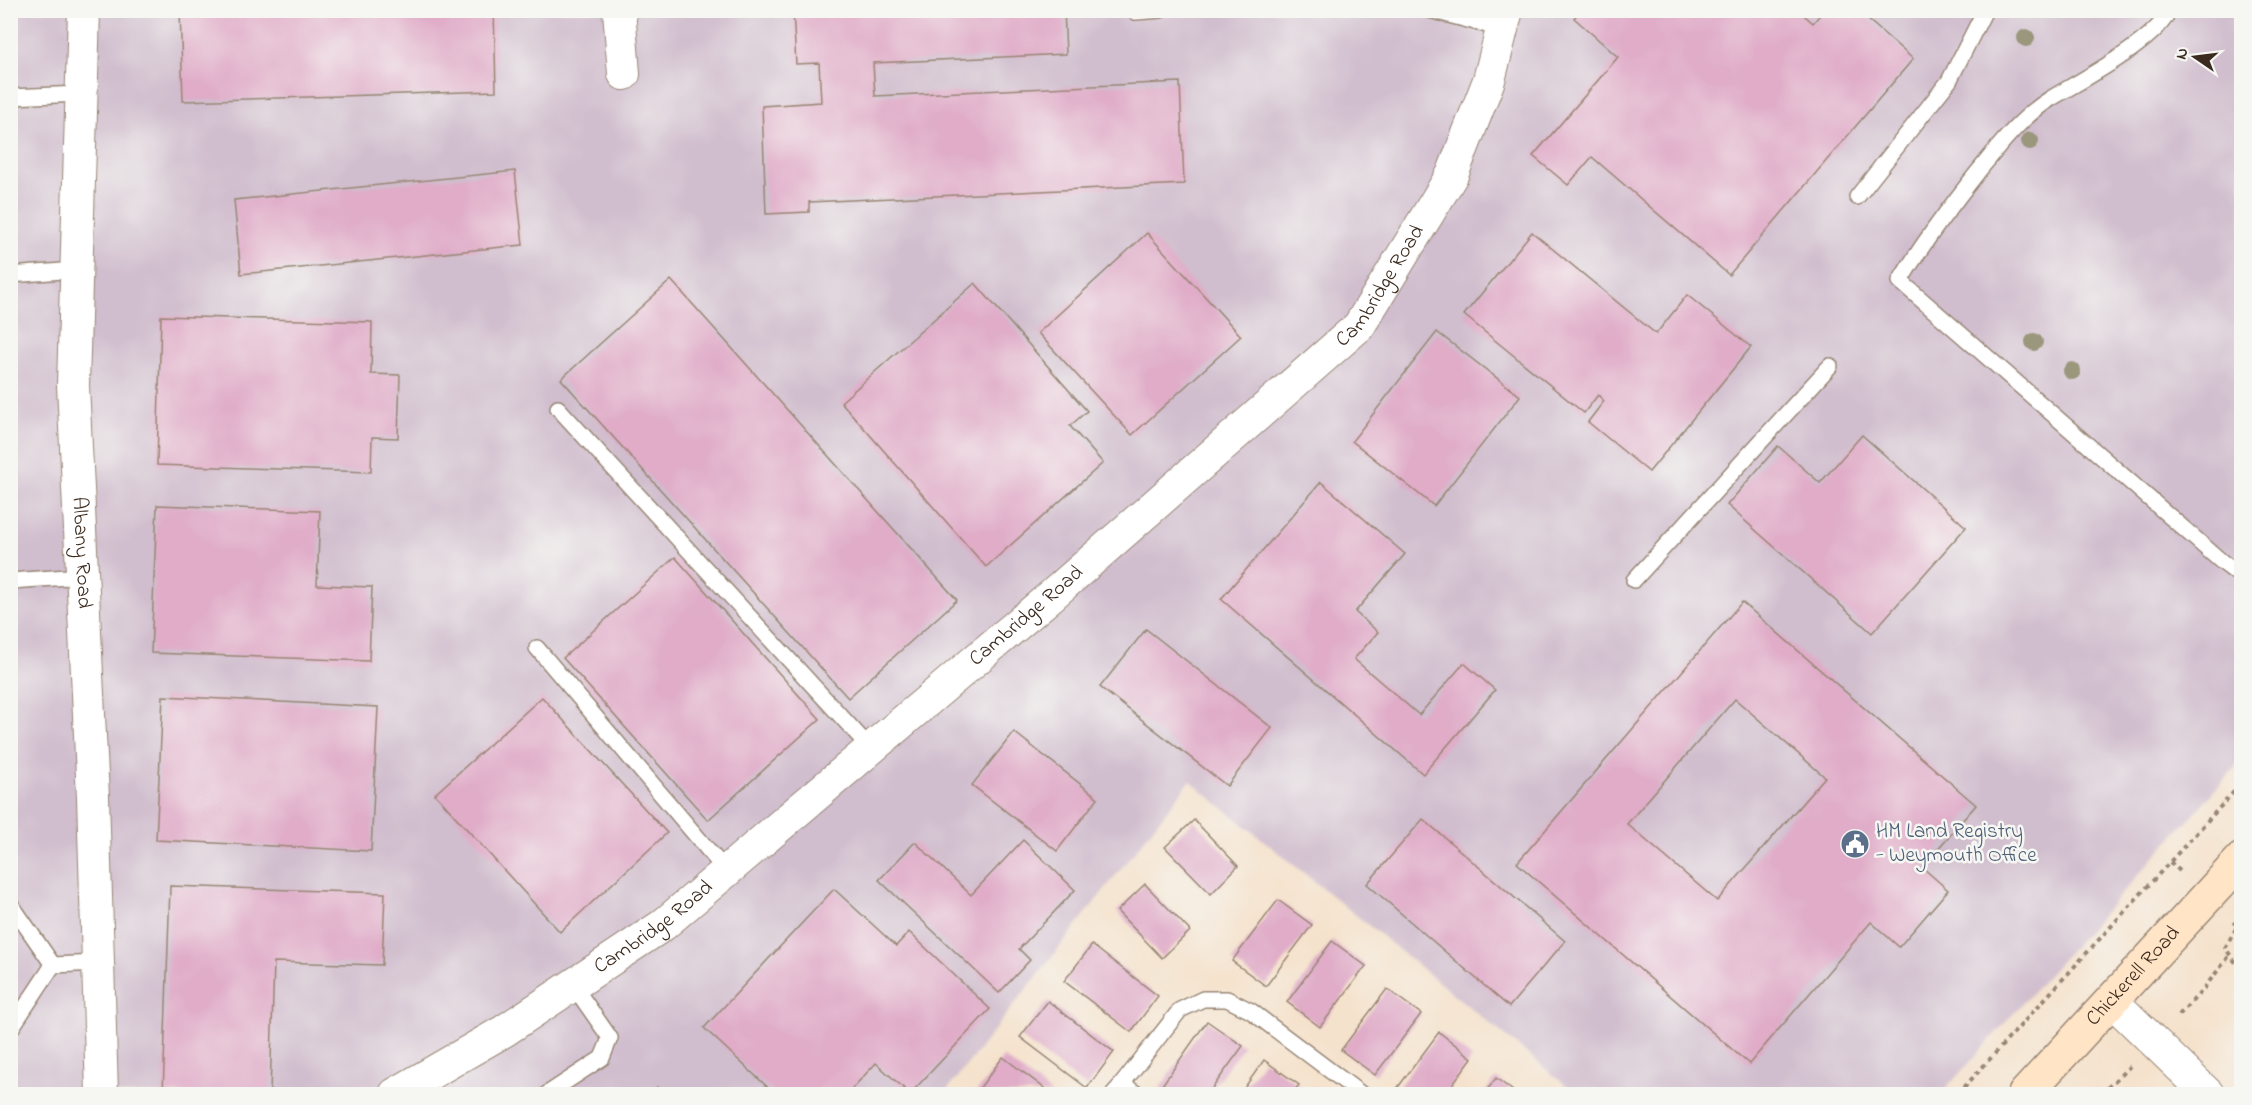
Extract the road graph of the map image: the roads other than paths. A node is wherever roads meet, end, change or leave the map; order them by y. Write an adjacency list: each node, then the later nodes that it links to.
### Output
1 (84, 10): 10 (street, Albany Road)
2 (619, 10): 9 (street)
3 (1161, 10): 7 (lane)
4 (1430, 10): 8 (lane)
5 (1985, 10): 12 (lane)
6 (2169, 10): 18 (lane)
7 (1135, 12)
8 (1504, 20): 22 (street, Cambridge Road)
9 (624, 74)
10 (80, 94): 11 (lane); 13 (street, Albany Road)
11 (10, 97)
12 (1857, 197)
13 (76, 270): 14 (lane); 17 (street, Albany Road)
14 (10, 275)
15 (1830, 366): 19 (lane)
16 (558, 408): 22 (lane)
17 (83, 576): 20 (lane); 26 (street, Albany Road)
18 (2241, 577)
19 (1634, 580)
20 (10, 581)
21 (537, 648): 24 (lane)
22 (871, 748): 24 (street, Cambridge Road)
23 (2241, 859): 29 (main road, Chickerell Road)
24 (726, 871): 28 (street, Cambridge Road)
25 (10, 903): 27 (lane)
26 (98, 963): 27 (lane); 33 (street, Albany Road)
27 (53, 965): 30 (lane)
28 (573, 986): 32 (street, Cambridge Road); 34 (lane)
29 (2112, 1001): 37 (main road, Chickerell Road); 38 (street)
30 (10, 1030)
31 (1118, 1089): 35 (lane); 36 (lane)
32 (407, 1092)
33 (102, 1095)
34 (547, 1095)
35 (1137, 1095)
36 (1361, 1095)
37 (2025, 1095)
38 (2208, 1095)

